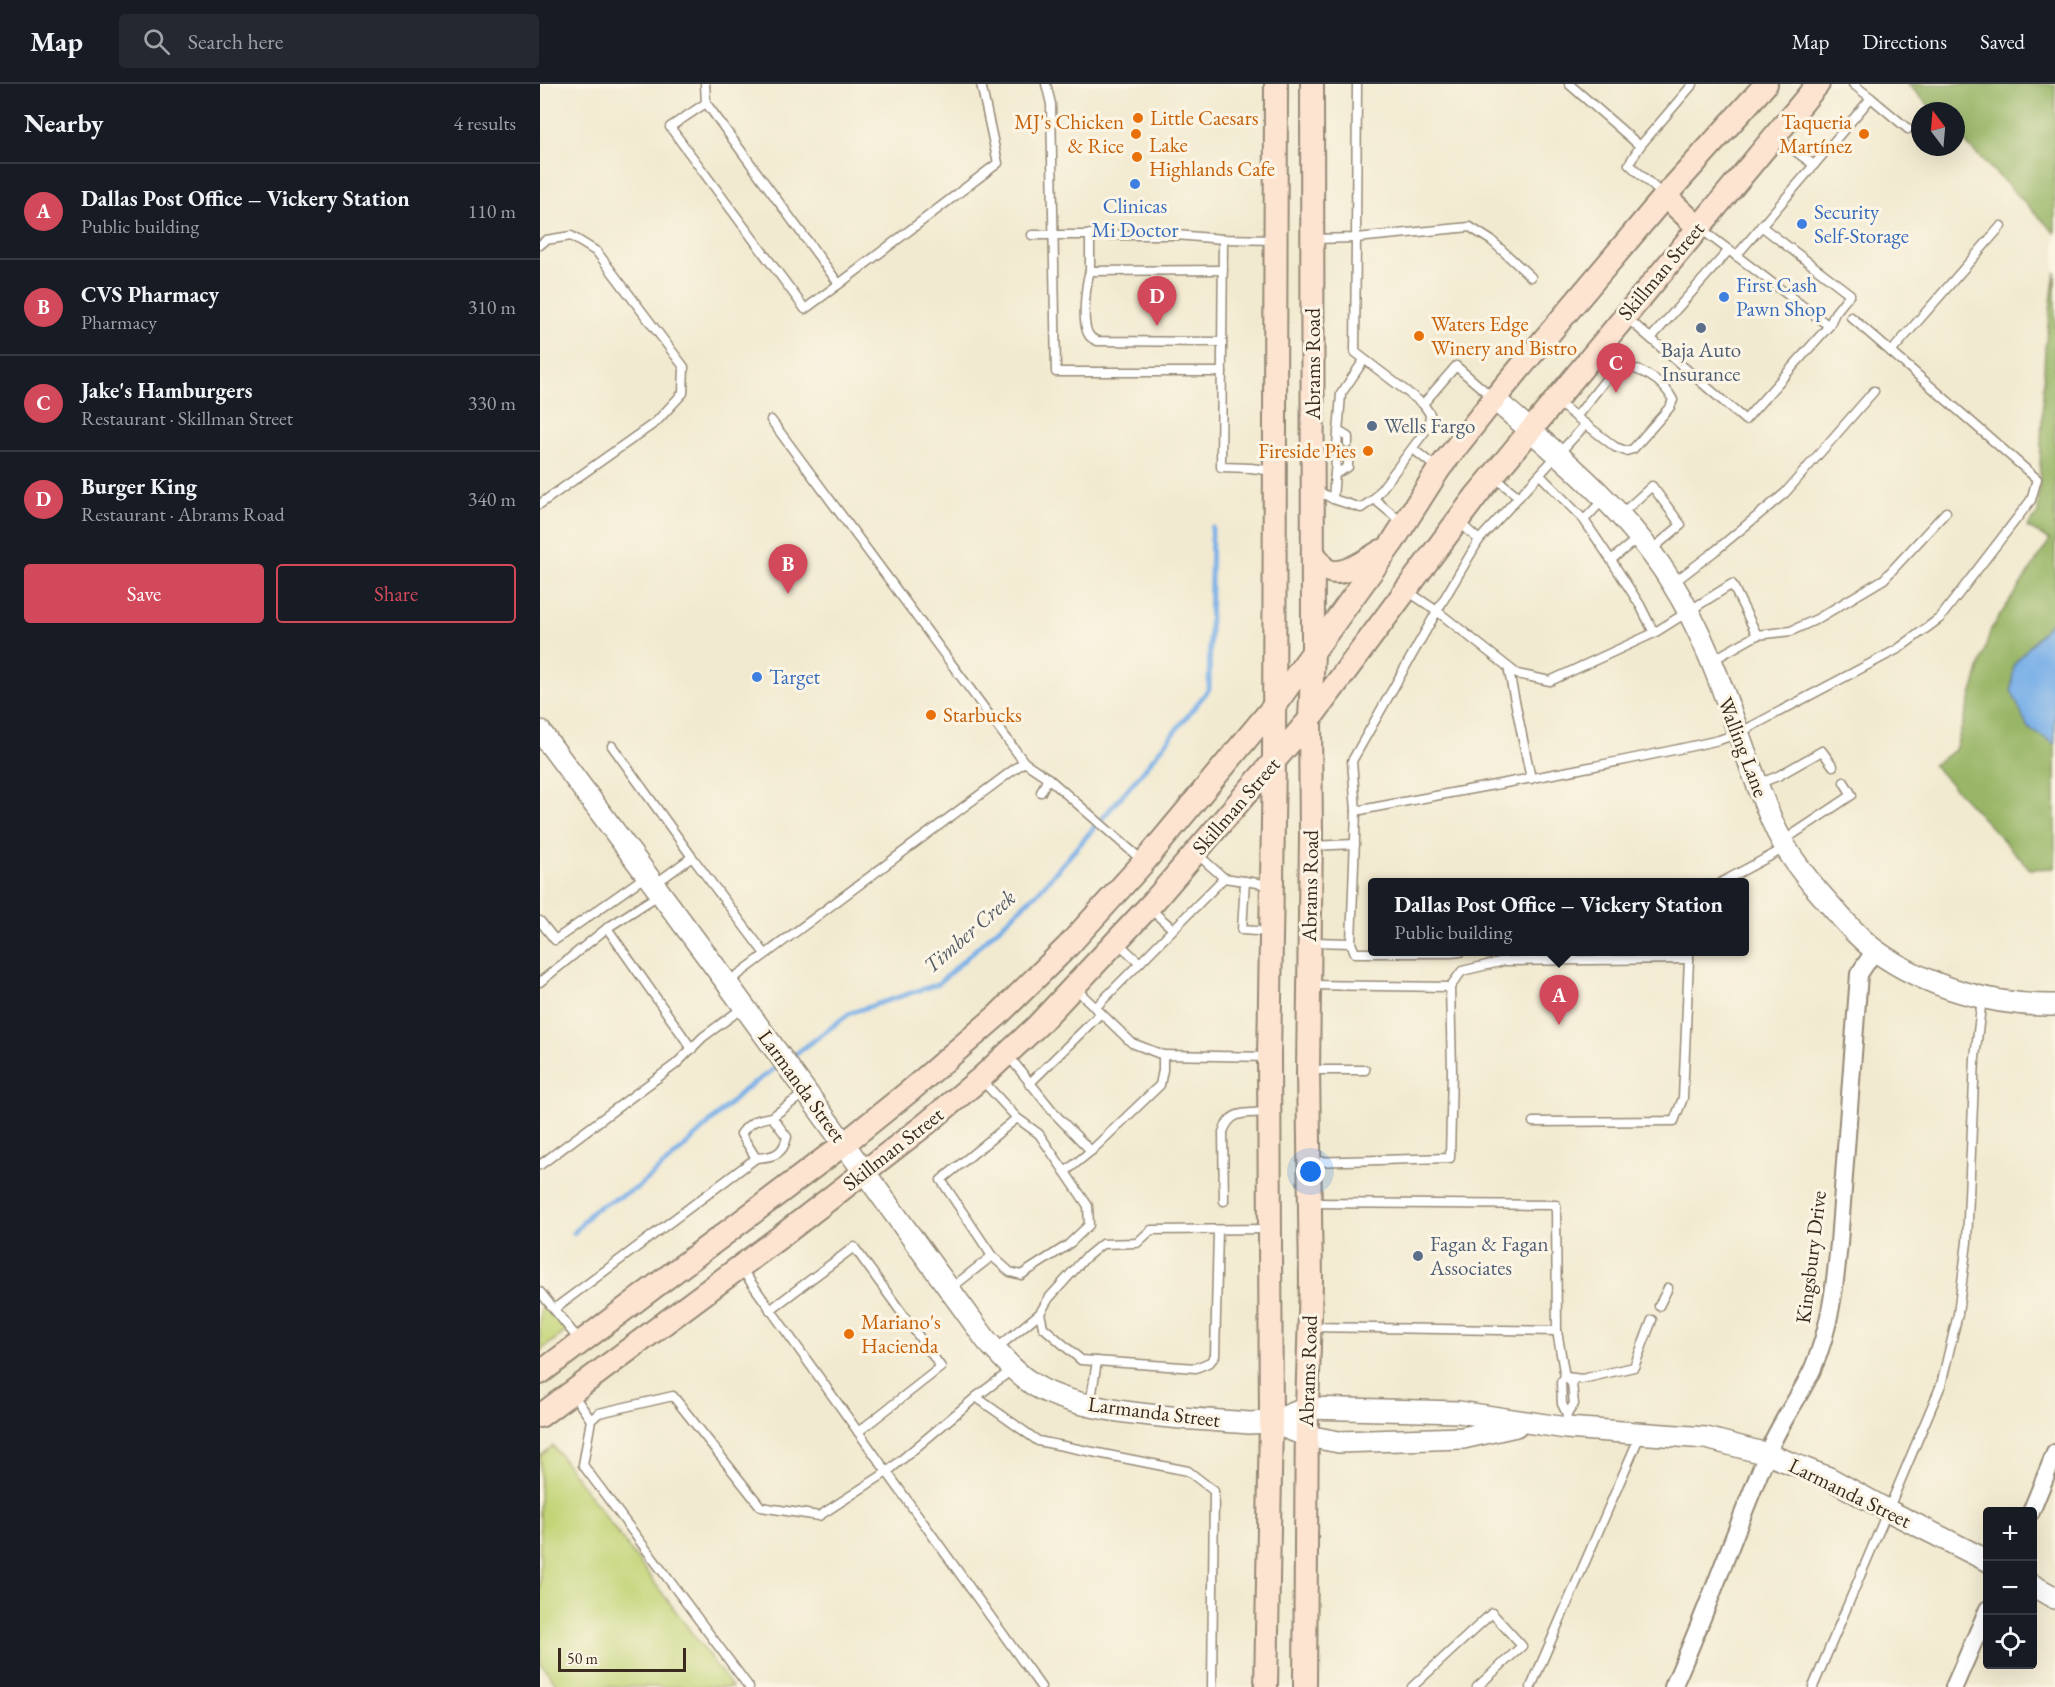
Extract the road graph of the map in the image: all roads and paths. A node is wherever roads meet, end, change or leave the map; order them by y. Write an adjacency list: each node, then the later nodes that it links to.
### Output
1 (705, 84): 13 (lane)
2 (981, 84): 34 (lane)
3 (1046, 84): 22 (lane)
4 (1276, 84): 28 (main road, Abrams Road)
5 (1312, 84): 27 (main road, Abrams Road)
6 (1357, 84): 25 (lane)
7 (1569, 84): 16 (lane)
8 (1693, 84): 16 (lane)
9 (1766, 84): 18 (main road, Skillman Street)
10 (1818, 84): 15 (main road, Skillman Street)
11 (1853, 84): 12 (lane)
12 (1871, 98): 14 (lane); 17 (lane)
13 (706, 103): 34 (lane); 34 (lane)
14 (1908, 129)
15 (1775, 136): 17 (lane); 21 (main road, Skillman Street)
16 (1640, 146): 18 (lane)
17 (1814, 165): 19 (lane)
18 (1665, 196): 21 (main road); 46 (main road, Skillman Street)
19 (1761, 226): 30 (lane); 37 (lane)
20 (2001, 226): 41 (lane)
21 (1698, 227): 30 (lane); 35 (main road, Skillman Street)
22 (1053, 234): 23 (lane); 24 (lane); 44 (lane)
23 (1090, 234): 26 (lane); 32 (lane)
24 (1032, 235)
25 (1356, 238): 27 (lane); 33 (lane); 42 (lane)
26 (1222, 239): 28 (lane); 31 (lane)
27 (1313, 239): 28 (main road); 63 (main road, Abrams Road)
28 (1275, 240): 59 (main road, Abrams Road)
29 (540, 245): 68 (lane)
30 (1732, 253): 37 (lane); 38 (lane)
31 (1223, 270): 32 (lane); 39 (lane)
32 (1090, 271): 39 (lane)
33 (1531, 277)
34 (840, 284)
35 (1625, 315): 38 (lane); 40 (main road, Skillman Street)
36 (1851, 317): 41 (lane)
37 (1829, 326): 38 (lane)
38 (1651, 338)
39 (1222, 342): 44 (lane)
40 (1594, 352): 43 (lane); 47 (main road, Skillman Street)
41 (1891, 352): 91 (lane)
42 (1364, 360): 48 (lane); 53 (lane)
43 (1618, 364): 49 (lane); 51 (lane)
44 (1222, 372): 59 (lane)
45 (1874, 391): 79 (lane)
46 (1494, 399): 48 (lane); 52 (street, Walling Lane); 58 (main road, Skillman Street)
47 (1554, 400): 49 (lane); 52 (main road, Skillman Street)
48 (1423, 404): 55 (lane)
49 (1576, 417): 51 (lane)
50 (771, 420): 93 (lane)
51 (1586, 424): 56 (lane)
52 (1530, 429): 56 (street, Walling Lane); 62 (main road, Skillman Street)
53 (1338, 431): 54 (lane); 60 (lane)
54 (1348, 443)
55 (1413, 449): 58 (lane); 67 (lane)
56 (1559, 455): 61 (lane); 66 (street, Walling Lane)
57 (1348, 459): 60 (lane)
58 (1438, 469): 73 (main road, Skillman Street)
59 (1275, 471): 88 (main road, Abrams Road)
60 (1335, 474): 65 (lane)
61 (1540, 475): 64 (lane); 71 (lane)
62 (1493, 476): 64 (lane); 72 (main road, Skillman Street)
63 (1312, 489): 65 (lane); 77 (main road, Abrams Road)
64 (1519, 497): 74 (lane)
65 (1333, 499): 67 (lane)
66 (1604, 499): 70 (street, Walling Lane); 71 (lane)
67 (1374, 500): 73 (lane)
68 (540, 504)
69 (1946, 512): 84 (lane)
70 (1619, 516): 76 (street, Walling Lane); 76 (lane)
71 (1584, 520): 78 (lane)
72 (1457, 521): 74 (lane); 80 (main road, Skillman Street)
73 (1404, 524): 75 (main road, Skillman Street)
74 (1479, 540): 81 (lane)
75 (1392, 543): 77 (main road); 85 (main road, Skillman Street)
76 (1645, 544): 78 (lane); 79 (street, Walling Lane)
77 (1313, 552): 85 (main road, Abrams Road)
78 (1611, 560): 83 (lane)
79 (1672, 583): 82 (street, Walling Lane)
80 (1406, 590): 81 (lane); 89 (main road, Skillman Street)
81 (1437, 611): 87 (lane); 101 (lane)
82 (1689, 612): 83 (lane); 84 (lane); 86 (street, Walling Lane)
83 (1654, 633): 87 (lane)
84 (1757, 635): 86 (lane)
85 (1313, 653): 88 (main road, Skillman Street); 89 (main road, Abrams Road)
86 (1710, 662): 91 (street, Walling Lane)
87 (1508, 667): 97 (lane)
88 (1274, 706): 94 (main road, Abrams Road); 107 (main road, Skillman Street)
89 (1310, 719): 94 (main road, Skillman Street); 104 (main road, Abrams Road)
90 (540, 730): 111 (street, Larmanda Street)
91 (1739, 733): 97 (lane); 99 (street, Walling Lane)
92 (612, 746): 106 (lane)
93 (1024, 762): 96 (lane); 123 (lane)
94 (1274, 762): 105 (main road, Skillman Street); 112 (main road, Abrams Road)
95 (1833, 766): 99 (lane)
96 (1048, 778): 100 (lane); 107 (lane)
97 (1531, 779): 101 (lane)
98 (1844, 782): 103 (lane)
99 (1758, 784): 103 (street, Walling Lane)
100 (1041, 792)
101 (1356, 811): 102 (lane)
102 (1355, 844): 104 (lane); 120 (lane)
103 (1784, 845): 109 (lane); 121 (street, Walling Lane)
104 (1311, 846): 119 (main road, Abrams Road)
105 (1196, 853): 108 (lane); 113 (main road, Skillman Street)
106 (692, 857): 111 (lane); 123 (lane)
107 (1144, 862): 149 (main road, Skillman Street)
108 (1224, 878): 110 (lane); 116 (lane)
109 (1729, 878)
110 (1245, 881): 112 (lane); 117 (lane)
111 (654, 884): 114 (lane); 115 (lane); 128 (street, Larmanda Street)
112 (1272, 885): 117 (main road, Abrams Road)
113 (1149, 907): 116 (lane); 118 (main road, Skillman Street)
114 (540, 921)
115 (607, 928): 127 (lane); 136 (lane)
116 (1173, 929): 126 (lane)
117 (1271, 932): 139 (main road, Abrams Road)
118 (1116, 941): 126 (lane); 130 (main road, Skillman Street)
119 (1309, 942): 120 (lane); 129 (main road, Abrams Road)
120 (1351, 943): 122 (lane)
121 (1875, 950): 132 (street, Walling Lane); 190 (street, Kingsbury Drive)
122 (1368, 953)
123 (765, 954): 128 (lane)
124 (1658, 956): 131 (lane)
125 (1689, 956): 148 (lane)
126 (1140, 963): 135 (lane)
127 (540, 982)
128 (727, 983): 134 (street, Larmanda Street)
129 (1309, 985): 131 (lane); 140 (main road, Abrams Road)
130 (1074, 986): 135 (lane); 137 (main road, Skillman Street)
131 (1450, 987): 152 (lane)
132 (1982, 998): 133 (street, Walling Lane); 194 (lane)
133 (2055, 1005)
134 (744, 1007): 136 (lane); 144 (street, Larmanda Street)
135 (1098, 1010): 138 (lane); 143 (lane)
136 (692, 1049): 153 (lane)
137 (1006, 1054): 142 (main road, Skillman Street); 143 (lane)
138 (1163, 1055): 139 (lane); 150 (lane)
139 (1269, 1063): 140 (main road); 145 (main road, Abrams Road)
140 (1308, 1070): 141 (lane); 152 (main road, Abrams Road)
141 (1365, 1070)
142 (981, 1078): 147 (lane); 155 (main road, Skillman Street)
143 (1029, 1084): 150 (lane)
144 (809, 1095): 146 (lane); 149 (street, Larmanda Street)
145 (1270, 1112): 156 (lane); 158 (main road, Abrams Road)
146 (772, 1117): 151 (lane); 151 (lane)
147 (1017, 1118): 154 (lane); 160 (lane)
148 (1533, 1122)
149 (844, 1144): 155 (street, Larmanda Street); 172 (main road, Skillman Street)
150 (1091, 1150): 154 (lane)
151 (756, 1158): 166 (lane)
152 (1309, 1162): 157 (main road, Abrams Road)
153 (540, 1165)
154 (1065, 1172): 160 (lane)
155 (864, 1173): 161 (main road, Skillman Street); 163 (street, Larmanda Street)
156 (1224, 1201)
157 (1310, 1203): 170 (main road, Abrams Road); 171 (lane)
158 (1270, 1229): 159 (lane); 185 (main road, Abrams Road)
159 (1218, 1230): 168 (lane); 174 (lane)
160 (992, 1256): 163 (lane)
161 (739, 1266): 167 (lane); 178 (main road, Skillman Street)
162 (1668, 1288): 165 (lane)
163 (949, 1290): 173 (street, Larmanda Street)
164 (540, 1292): 166 (lane)
165 (1659, 1306)
166 (554, 1309): 172 (lane)
167 (770, 1310): 187 (lane); 187 (lane)
168 (1040, 1313): 173 (lane); 174 (lane)
169 (1652, 1320): 177 (lane)
170 (1310, 1328): 171 (lane); 181 (main road, Abrams Road)
171 (1557, 1331): 177 (lane)
172 (581, 1343): 176 (main road, Skillman Street)
173 (996, 1350): 175 (street, Larmanda Street)
174 (1097, 1361): 180 (lane)
175 (1013, 1369): 179 (lane); 180 (street, Larmanda Street)
176 (540, 1373)
177 (1565, 1377): 184 (lane)
178 (572, 1392): 182 (main road, Skillman Street); 183 (lane)
179 (976, 1397): 192 (lane); 201 (lane)
180 (1090, 1405): 185 (street, Larmanda Street)
181 (1307, 1408): 185 (street, Larmanda Street); 186 (street, Larmanda Street); 189 (main road, Abrams Road)
182 (540, 1416)
183 (591, 1420): 192 (lane); 199 (lane)
184 (1567, 1421): 186 (street, Larmanda Street); 188 (street, Larmanda Street)
185 (1272, 1422): 189 (street, Larmanda Street); 202 (main road, Abrams Road)
186 (1528, 1424): 189 (street, Larmanda Street)
187 (858, 1432): 192 (lane)
188 (1641, 1433): 190 (street, Larmanda Street); 206 (lane)
189 (1306, 1436): 203 (main road, Abrams Road)
190 (1767, 1454): 194 (street, Larmanda Street); 207 (street, Kingsbury Drive)
191 (2055, 1454): 193 (street)
192 (887, 1472): 200 (lane)
193 (2033, 1507)
194 (1887, 1510): 195 (street, Larmanda Street); 208 (lane)
195 (1986, 1561)
196 (2037, 1589): 197 (street)
197 (2055, 1598)
198 (1985, 1615): 209 (street)
199 (749, 1687)
200 (1041, 1687)
201 (1212, 1687)
202 (1266, 1687)
203 (1305, 1687)
204 (1412, 1687): 205 (lane)
205 (1477, 1687)
206 (1530, 1687)
207 (1673, 1687)
208 (1813, 1687)
209 (1954, 1687)

